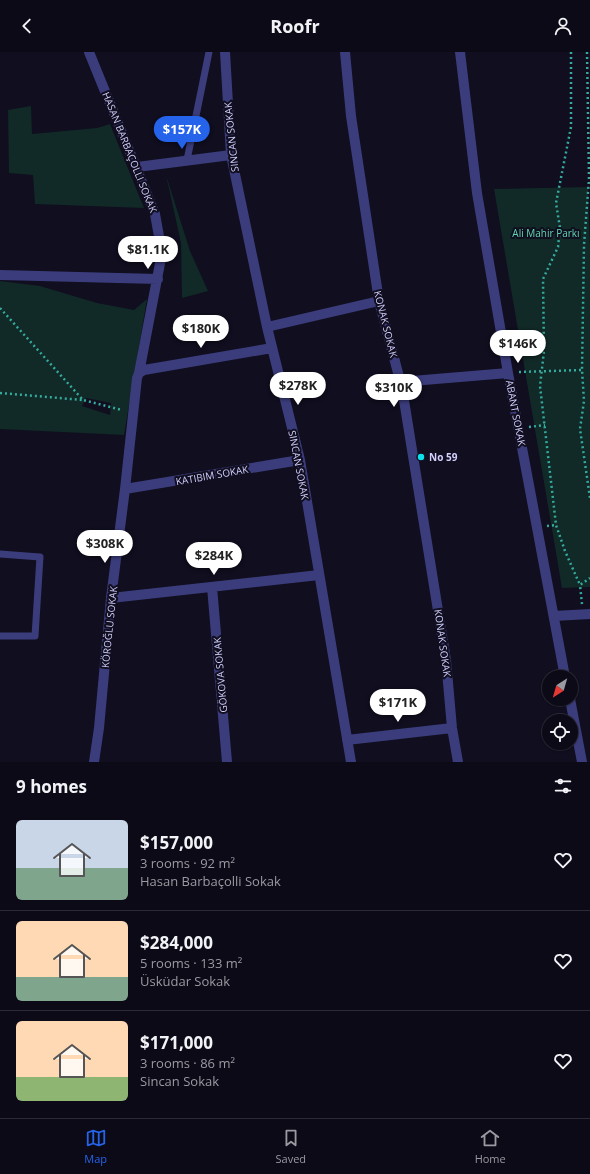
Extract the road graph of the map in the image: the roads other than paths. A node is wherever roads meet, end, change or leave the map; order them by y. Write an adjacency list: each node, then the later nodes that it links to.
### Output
1 (89, 52): 8 (street, HASAN BARBAÇOLLI SOKAK)
2 (209, 52): 7 (lane)
3 (224, 52): 6 (street, SINCAN SOKAK)
4 (345, 52): 11 (street, KONAK SOKAK)
5 (460, 52): 15 (street, ABANT SOKAK)
6 (231, 155): 7 (street); 12 (street, SINCAN SOKAK)
7 (187, 160): 8 (street)
8 (137, 167): 10 (street, HASAN BARBAÇOLLI SOKAK)
9 (0, 275): 10 (street)
10 (158, 278): 14 (street, HASAN BARBAÇOLLI SOKAK)
11 (379, 301): 12 (street); 16 (street, KONAK SOKAK)
12 (267, 327): 13 (street, SINCAN SOKAK)
13 (272, 348): 14 (street); 17 (street, SINCAN SOKAK)
14 (139, 373): 18 (street, KÖROĞLU SOKAK)
15 (508, 373): 16 (street); 24 (street, ABANT SOKAK)
16 (400, 382): 28 (street, KONAK SOKAK)
17 (300, 460): 18 (street, KATIBIM SOKAK); 20 (street, SINCAN SOKAK)
18 (125, 489): 22 (street, KÖROĞLU SOKAK)
19 (0, 554): 25 (lane)
20 (319, 575): 21 (street); 29 (street, SINCAN SOKAK)
21 (212, 587): 22 (street); 31 (street, GÖKOVA SOKAK)
22 (111, 598): 30 (street, KÖROĞLU SOKAK)
23 (587, 614): 24 (street)
24 (554, 616): 26 (street, ABANT SOKAK)
25 (0, 636)
26 (564, 670)
27 (571, 706): 34 (street)
28 (452, 728): 29 (street); 33 (street, KONAK SOKAK)
29 (347, 740): 32 (street, SINCAN SOKAK)
30 (94, 762)
31 (227, 762)
32 (350, 762)
33 (458, 762)
34 (582, 762)

